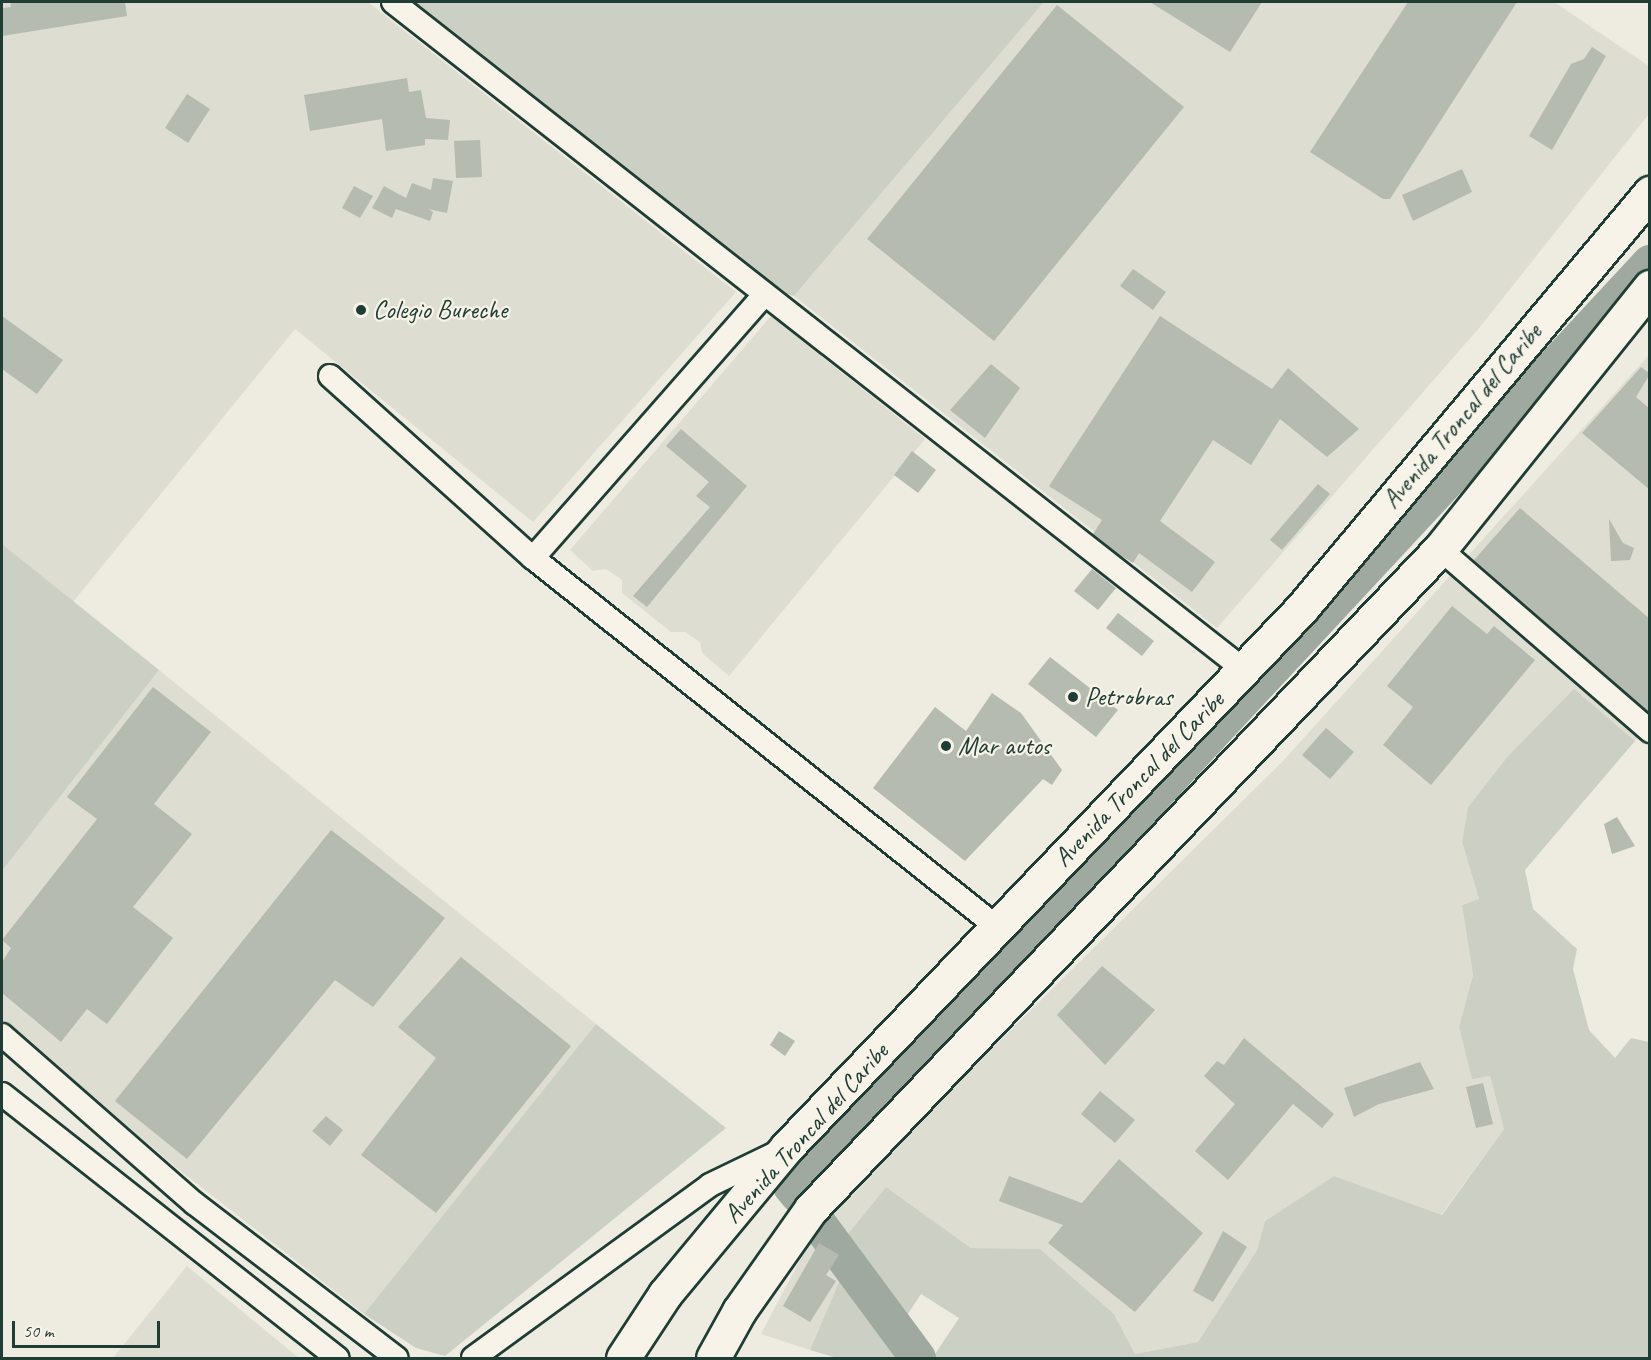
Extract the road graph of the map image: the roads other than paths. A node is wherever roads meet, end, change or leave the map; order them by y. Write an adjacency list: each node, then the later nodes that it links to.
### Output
1 (393, 2): 4 (street)
2 (1650, 193): 8 (highway, Avenida Troncal del Caribe)
3 (1650, 287): 6 (highway)
4 (765, 294): 7 (street); 8 (street)
5 (330, 376): 7 (street)
6 (1440, 549): 9 (street); 18 (highway)
7 (533, 558): 10 (street)
8 (1243, 669): 10 (highway, Avenida Troncal del Caribe)
9 (1650, 732)
10 (998, 927): 13 (highway, Avenida Troncal del Caribe)
11 (2, 1035): 14 (street)
12 (2, 1095): 15 (street)
13 (787, 1147): 16 (street); 17 (highway, Avenida Troncal del Caribe)
14 (386, 1356)
15 (338, 1359)
16 (473, 1359)
17 (623, 1359)
18 (713, 1359)

